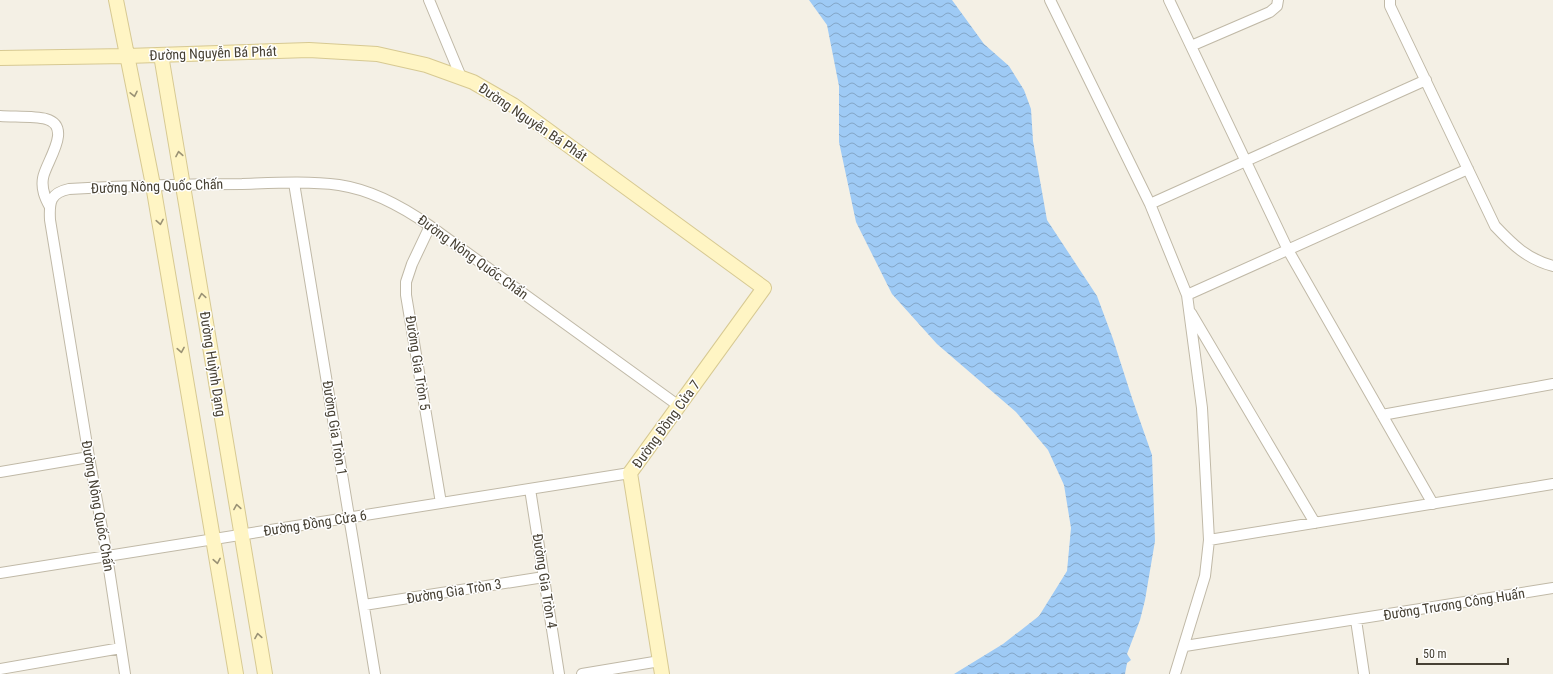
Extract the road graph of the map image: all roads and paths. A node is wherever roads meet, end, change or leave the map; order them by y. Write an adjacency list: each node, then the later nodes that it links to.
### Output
1 (116, 0): 9 (street, Đường Huỳnh Dạng)
2 (429, 0): 11 (street)
3 (1050, 0): 19 (street)
4 (1169, 0): 7 (street)
5 (1278, 0): 7 (street)
6 (1390, 0): 12 (street)
7 (1191, 46): 14 (street)
8 (161, 55): 9 (street, Đường Nguyễn Bá Phát); 11 (street, Đường Nguyễn Bá Phát); 17 (street, Đường Huỳnh Dạng, one-way to 8)
9 (126, 56): 10 (street, Đường Nguyễn Bá Phát); 18 (street, Đường Huỳnh Dạng, one-way to 18)
10 (0, 58)
11 (461, 77): 24 (street, Đường Nguyễn Bá Phát)
12 (1426, 80): 14 (street); 15 (street)
13 (0, 116): 20 (street)
14 (1245, 161): 19 (street); 22 (street)
15 (1468, 169): 22 (street); 23 (street)
16 (294, 183): 17 (street, Đường Nông Quốc Chấn); 21 (street, Đường Nông Quốc Chấn); 37 (street, Đường Gia Tròn 1)
17 (184, 184): 18 (street, Đường Nông Quốc Chấn); 39 (street, Đường Huỳnh Dạng, one-way to 17)
18 (153, 185): 20 (street, Đường Nông Quốc Chấn); 40 (street, Đường Huỳnh Dạng, one-way to 40)
19 (1150, 204): 25 (street)
20 (50, 207): 30 (street, Đường Nông Quốc Chấn)
21 (430, 226): 28 (street, Đường Nông Quốc Chấn); 35 (street, Đường Gia Tròn 5)
22 (1288, 250): 25 (street); 29 (street)
23 (1553, 266)
24 (764, 288): 28 (street, Đường Đồng Cửa 7)
25 (1187, 295): 26 (street)
26 (1189, 309): 38 (street); 41 (street)
27 (1553, 384): 29 (street)
28 (679, 406): 32 (street, Đường Đồng Cửa 7)
29 (1382, 415): 36 (street)
30 (89, 457): 31 (street); 42 (street, Đường Nông Quốc Chấn)
31 (0, 472)
32 (630, 473): 34 (street, Đường Đồng Cửa 6); 50 (street, Đường Đồng Cửa 7)
33 (1553, 484): 36 (street)
34 (530, 489): 35 (street, Đường Đồng Cửa 6); 44 (street, Đường Gia Tròn 4)
35 (441, 503): 37 (street, Đường Đồng Cửa 6)
36 (1433, 504): 38 (street)
37 (350, 517): 39 (street, Đường Đồng Cửa 6); 46 (street, Đường Gia Tròn 1)
38 (1315, 523): 41 (street)
39 (242, 534): 40 (street, Đường Đồng Cửa 6); 54 (street, Đường Huỳnh Dạng, one-way to 39)
40 (213, 539): 42 (street, Đường Đồng Cửa 6); 53 (street, Đường Huỳnh Dạng, one-way to 53)
41 (1209, 540): 48 (street)
42 (107, 556): 43 (street, Đường Đồng Cửa 6); 49 (street, Đường Nông Quốc Chấn)
43 (0, 573)
44 (544, 577): 46 (street, Đường Gia Tròn 3); 56 (street, Đường Gia Tròn 4)
45 (1553, 588): 47 (street, Đường Trương Công Huấn)
46 (364, 605): 55 (street, Đường Gia Tròn 1)
47 (1356, 620): 48 (street, Đường Trương Công Huấn); 59 (street)
48 (1185, 646): 58 (street)
49 (121, 648): 51 (street); 52 (street, Đường Nông Quốc Chấn)
50 (661, 667): 57 (street)
51 (0, 669)
52 (125, 674)
53 (236, 674)
54 (265, 674)
55 (375, 674)
56 (560, 674)
57 (582, 674)
58 (1175, 674)
59 (1364, 674)

